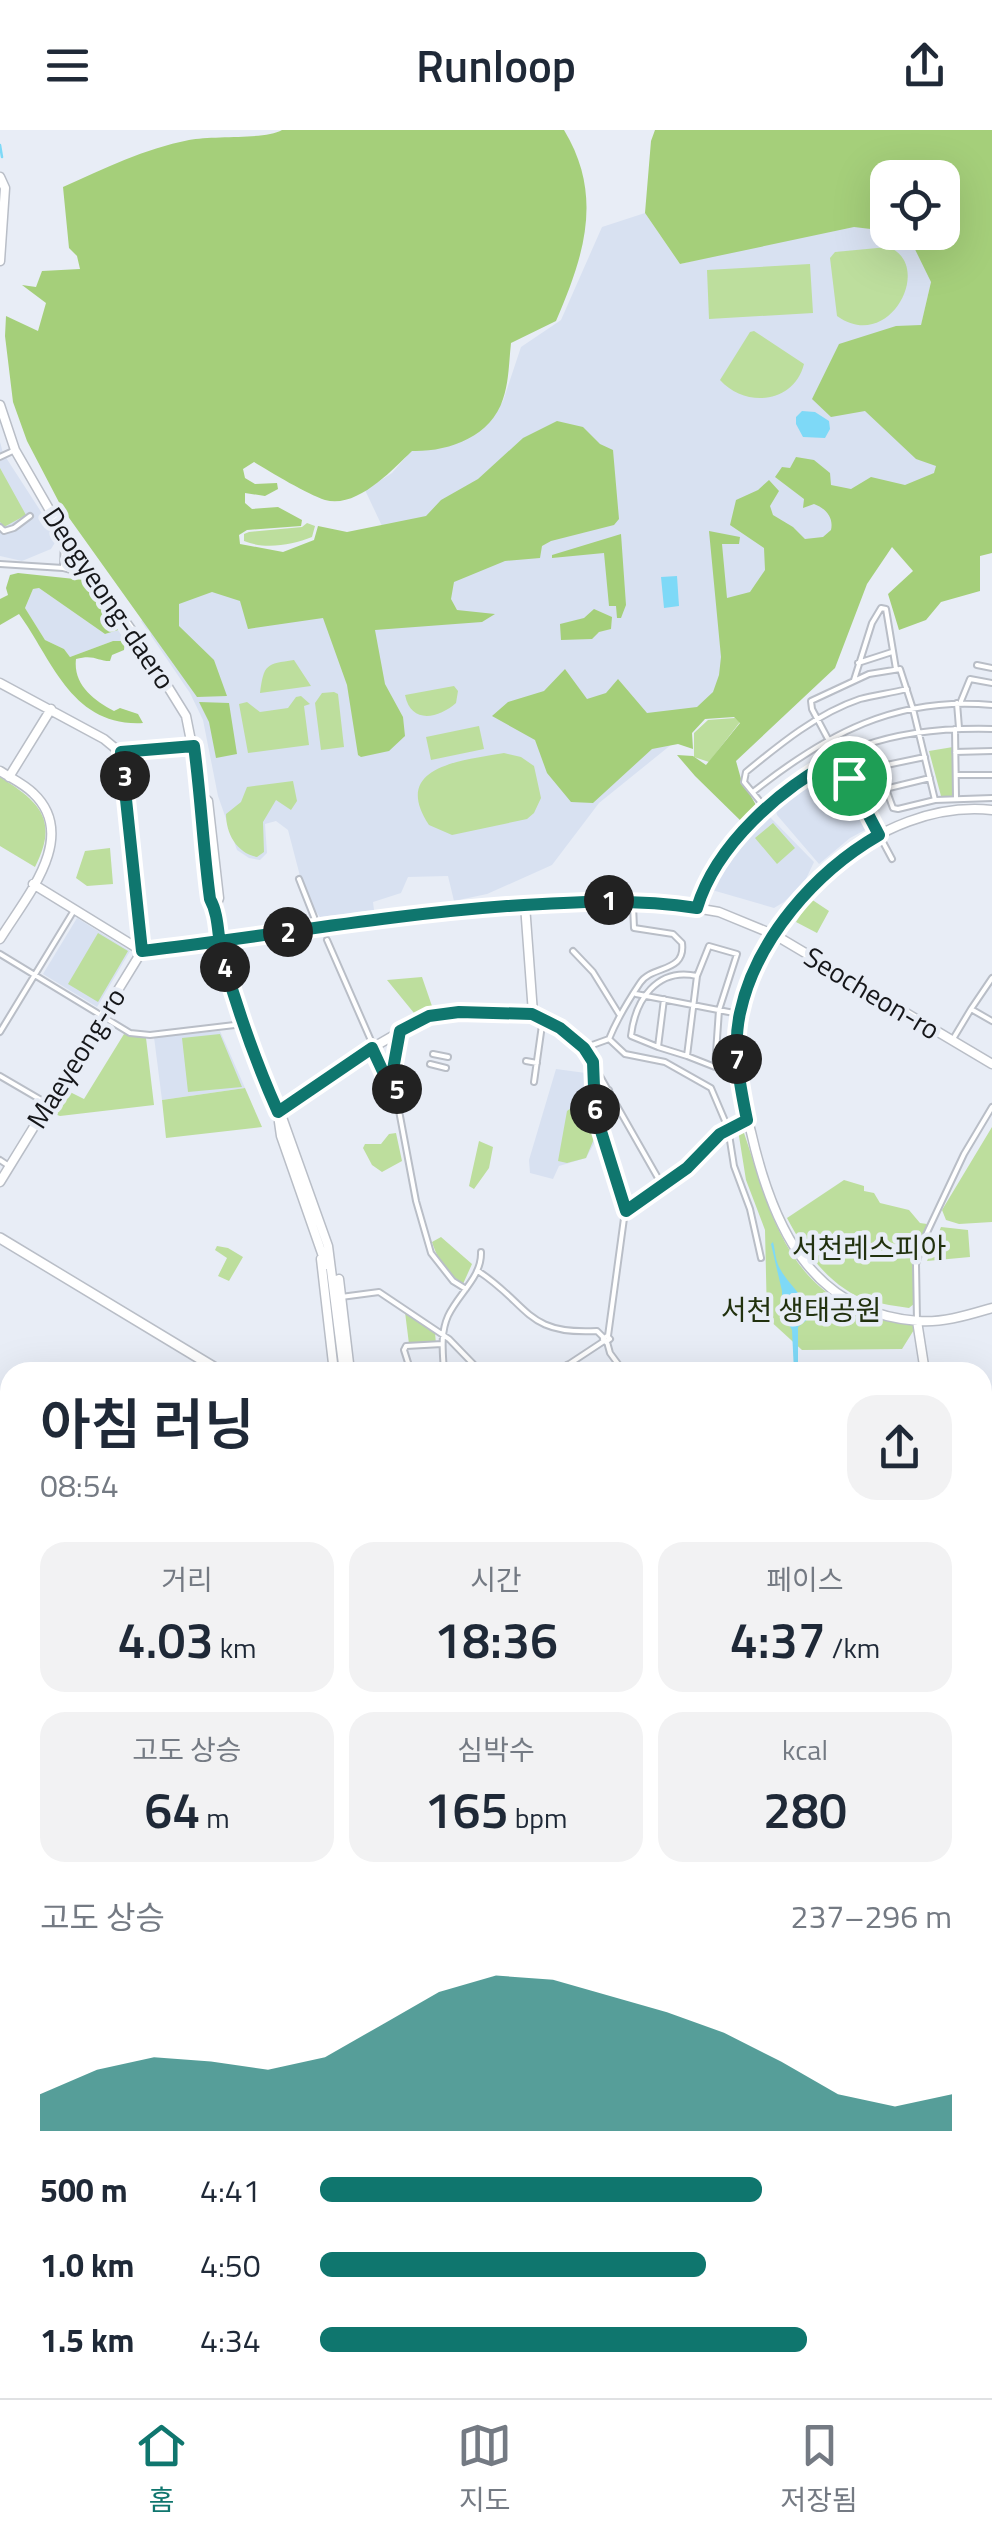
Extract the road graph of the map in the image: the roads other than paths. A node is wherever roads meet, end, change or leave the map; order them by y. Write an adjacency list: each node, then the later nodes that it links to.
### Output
1 (0, 177): 2 (street)
2 (2, 191): 3 (street)
3 (0, 260)
4 (0, 405): 5 (street, Deogyeong-daero)
5 (15, 450): 6 (street); 9 (street, Deogyeong-daero)
6 (0, 457)
7 (30, 516): 8 (street)
8 (0, 527)
9 (64, 535): 11 (street); 12 (street, Deogyeong-daero)
10 (0, 564): 11 (street)
11 (63, 568): 12 (street)
12 (93, 576): 31 (street, Deogyeong-daero)
13 (892, 652): 14 (street); 14 (street); 17 (street)
14 (858, 664): 18 (street)
15 (976, 666): 16 (street)
16 (992, 668)
17 (896, 669): 18 (street); 21 (street)
18 (854, 680): 26 (street)
19 (0, 682): 24 (street)
20 (992, 683): 22 (street)
21 (907, 689): 25 (street); 26 (street)
22 (959, 703): 23 (street); 25 (street); 27 (street)
23 (992, 705)
24 (51, 709): 33 (street); 40 (street)
25 (913, 709): 29 (street); 30 (street)
26 (818, 720): 30 (street); 44 (street)
27 (957, 728): 28 (street); 29 (street); 34 (street)
28 (992, 729)
29 (920, 733): 35 (street); 36 (street)
30 (828, 738): 36 (street); 44 (street)
31 (194, 746): 33 (street); 63 (street, Deogyeong-daero)
32 (992, 751): 34 (street)
33 (121, 752): 64 (street)
34 (956, 752): 38 (street)
35 (925, 757): 41 (street); 42 (street)
36 (838, 758): 41 (street); 49 (street)
37 (0, 771): 40 (street)
38 (956, 775): 39 (street); 45 (street)
39 (992, 775)
40 (9, 777): 54 (street)
41 (849, 778): 47 (street)
42 (930, 778): 43 (street); 48 (street)
43 (886, 789): 47 (street); 48 (street)
44 (753, 792): 49 (street)
45 (956, 798): 46 (street); 48 (street)
46 (992, 798)
47 (861, 800): 51 (street)
48 (936, 800)
49 (767, 810): 57 (street)
50 (992, 810): 51 (street)
51 (879, 835): 52 (street); 60 (street)
52 (892, 859)
53 (299, 880): 59 (street)
54 (33, 884): 58 (street); 61 (street)
55 (633, 900): 56 (street, Seocheon-ro); 57 (street, Seocheon-ro); 70 (street)
56 (524, 905): 63 (street, Seocheon-ro, bridge); 76 (street)
57 (697, 908): 60 (street, Seocheon-ro)
58 (75, 909): 64 (street); 67 (street)
59 (314, 917)
60 (775, 934): 78 (street); 86 (street, Seocheon-ro)
61 (0, 939)
62 (327, 940): 88 (street)
63 (219, 941): 64 (street); 82 (street, Deogyeong-daero)
64 (142, 951): 79 (street, Maeyeong-ro)
65 (573, 951): 77 (street)
66 (0, 954): 67 (street)
67 (35, 975): 79 (street); 84 (street)
68 (698, 976): 71 (street); 73 (street); 75 (street)
69 (992, 978): 74 (street)
70 (636, 994): 71 (street); 77 (street)
71 (645, 995): 72 (street); 87 (street)
72 (664, 999): 73 (street); 87 (street)
73 (692, 1004): 75 (street); 91 (street)
74 (971, 1009): 81 (street); 86 (street)
75 (719, 1010): 78 (street); 98 (street)
76 (532, 1014): 80 (street); 83 (street)
77 (619, 1014): 85 (street)
78 (739, 1014): 100 (street)
79 (102, 1015): 82 (street); 108 (street, Maeyeong-ro)
80 (543, 1018): 89 (street); 95 (street)
81 (992, 1021)
82 (243, 1024): 110 (street, Deogyeong-daero)
83 (400, 1031): 88 (street); 102 (street)
84 (0, 1032)
85 (609, 1039): 89 (street); 112 (street)
86 (952, 1040): 97 (street, Seocheon-ro)
87 (658, 1047): 91 (street)
88 (372, 1048): 102 (street); 110 (street)
89 (584, 1048): 94 (street)
90 (433, 1054): 92 (street)
91 (686, 1056): 98 (street)
92 (448, 1057)
93 (526, 1061): 95 (street)
94 (593, 1062): 104 (street); 107 (street)
95 (537, 1063): 103 (street)
96 (430, 1064): 99 (street)
97 (992, 1064)
98 (715, 1067): 100 (street)
99 (446, 1068)
100 (738, 1072): 111 (street)
101 (0, 1076): 108 (street)
102 (391, 1080): 106 (street)
103 (534, 1082)
104 (610, 1090): 107 (street); 116 (street)
105 (412, 1095): 106 (street)
106 (397, 1100): 123 (street)
107 (594, 1101): 117 (street)
108 (48, 1104): 114 (street, Maeyeong-ro)
109 (992, 1107): 126 (street)
110 (278, 1112): 118 (street, Deogyeong-daero)
111 (747, 1120): 112 (street); 126 (street)
112 (728, 1130): 116 (street); 121 (street)
113 (0, 1160): 114 (street)
114 (9, 1166): 115 (street, Maeyeong-ro)
115 (0, 1182)
116 (662, 1185): 117 (street)
117 (626, 1211): 128 (street)
118 (318, 1224): 124 (street); 131 (street); 132 (street, Deogyeong-daero)
119 (2, 1239): 130 (main road)
120 (480, 1252): 122 (street)
121 (761, 1258)
122 (478, 1271): 123 (street); 128 (street)
123 (466, 1289): 127 (street)
124 (341, 1297): 127 (street); 133 (street)
125 (992, 1308): 126 (street)
126 (917, 1321): 139 (street)
127 (442, 1334): 129 (street); 136 (street)
128 (606, 1339): 137 (street); 138 (street)
129 (442, 1344): 134 (street); 135 (street)
130 (205, 1362)
131 (340, 1362)
132 (341, 1362)
133 (342, 1362)
134 (408, 1362)
135 (443, 1362)
136 (471, 1362)
137 (572, 1362)
138 (616, 1362)
139 (923, 1362)

